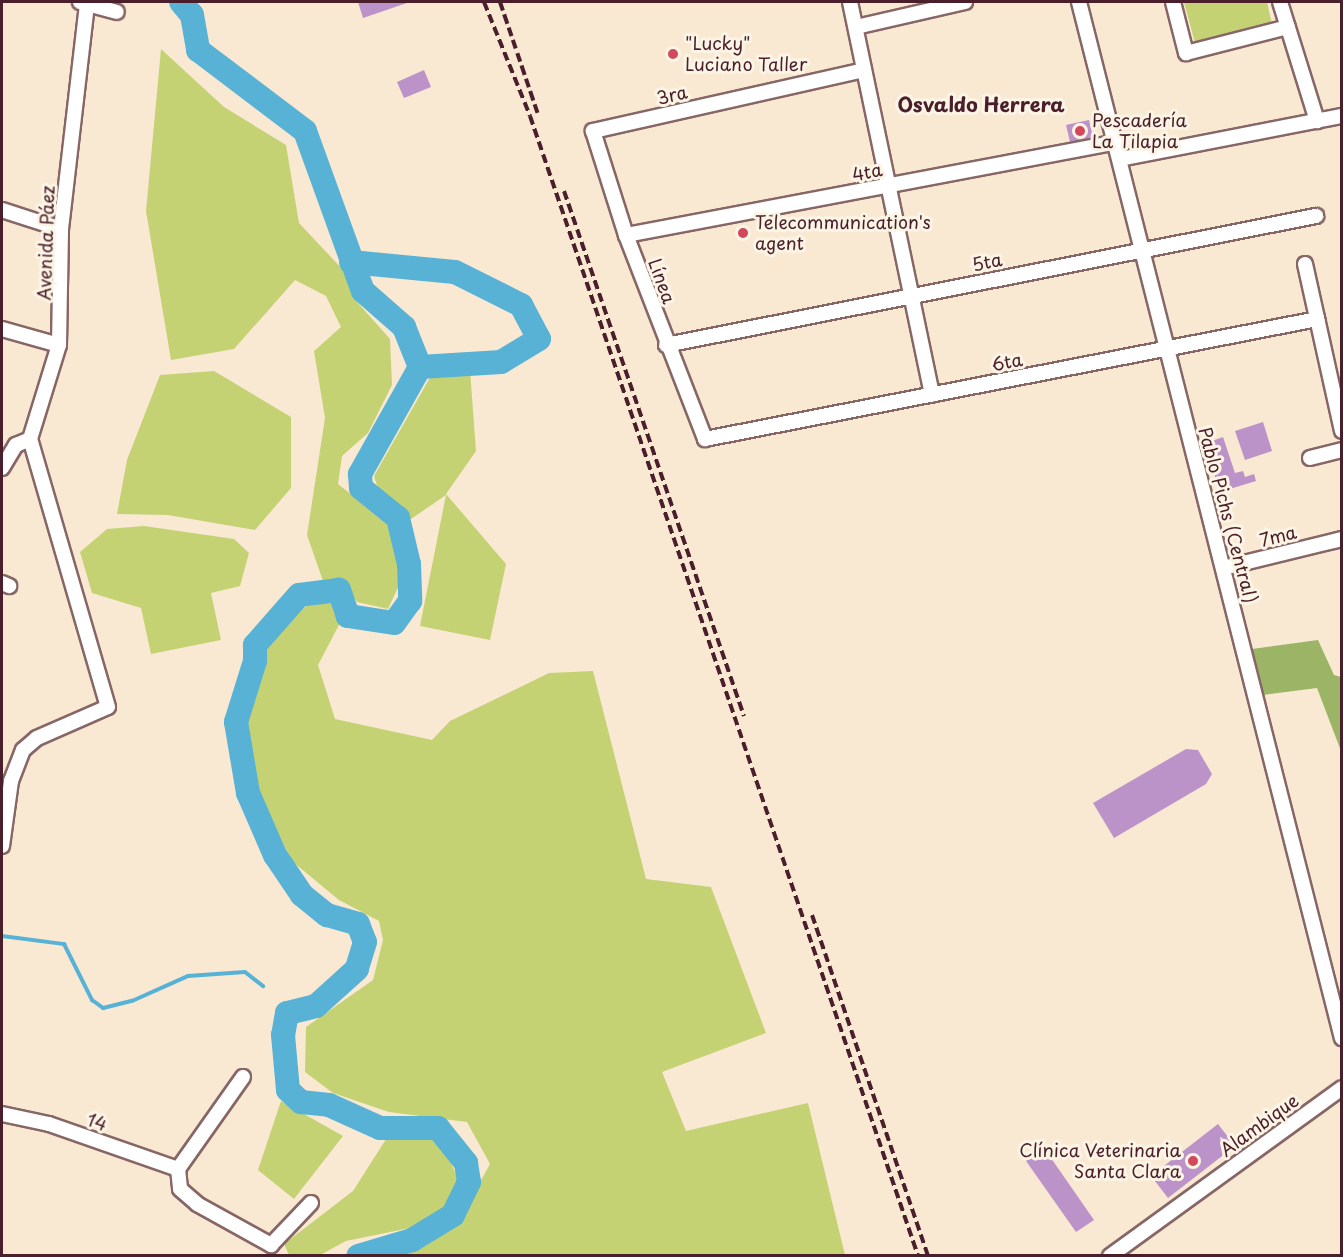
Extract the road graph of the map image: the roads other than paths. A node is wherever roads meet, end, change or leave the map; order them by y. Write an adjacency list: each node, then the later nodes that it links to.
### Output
1 (83, 2): 7 (street); 19 (street, Avenida Páez)
2 (850, 2): 8 (street)
3 (965, 2): 8 (street)
4 (1079, 2): 14 (street, Pablo Pichs (Central))
5 (1173, 2): 9 (street)
6 (1280, 2): 9 (street)
7 (117, 12)
8 (856, 27): 10 (street)
9 (1288, 27): 12 (street)
10 (864, 70): 13 (street, 3ra); 16 (street)
11 (1341, 116): 12 (street)
12 (1317, 121): 15 (street)
13 (593, 131): 20 (street, Línea)
14 (1115, 143): 15 (street, Pablo Pichs (Central)); 16 (street, 4ta)
15 (1120, 159): 21 (street, Pablo Pichs (Central))
16 (887, 186): 20 (street, 4ta); 23 (street)
17 (2, 210): 19 (street)
18 (1316, 216): 21 (street, 5ta)
19 (61, 229): 26 (street, Avenida Páez)
20 (626, 235): 27 (street, Línea)
21 (1140, 249): 23 (street, 5ta); 28 (street, Pablo Pichs (Central))
22 (1305, 264): 24 (street)
23 (911, 295): 27 (street, 5ta); 29 (street)
24 (1317, 319): 28 (street, 6ta); 30 (street)
25 (2, 329): 26 (street)
26 (59, 345): 31 (street, Avenida Páez)
27 (666, 345): 32 (street, Línea)
28 (1167, 349): 29 (street, 6ta); 39 (street, Pablo Pichs (Central))
29 (932, 395): 32 (street, 6ta)
30 (1341, 431)
31 (30, 439): 34 (street); 40 (street)
32 (705, 439)
33 (2, 440): 34 (street)
34 (16, 445): 37 (street)
35 (1341, 450): 36 (street)
36 (1310, 458)
37 (2, 468)
38 (1341, 539): 39 (street, 7ma)
39 (1223, 568): 41 (street, Pablo Pichs (Central))
40 (2, 846)
41 (1341, 1038)
42 (243, 1077): 45 (street)
43 (1341, 1088): 47 (street, Alambique)
44 (2, 1114): 45 (street, 14)
45 (178, 1169): 46 (street)
46 (311, 1203)
47 (1110, 1256)

